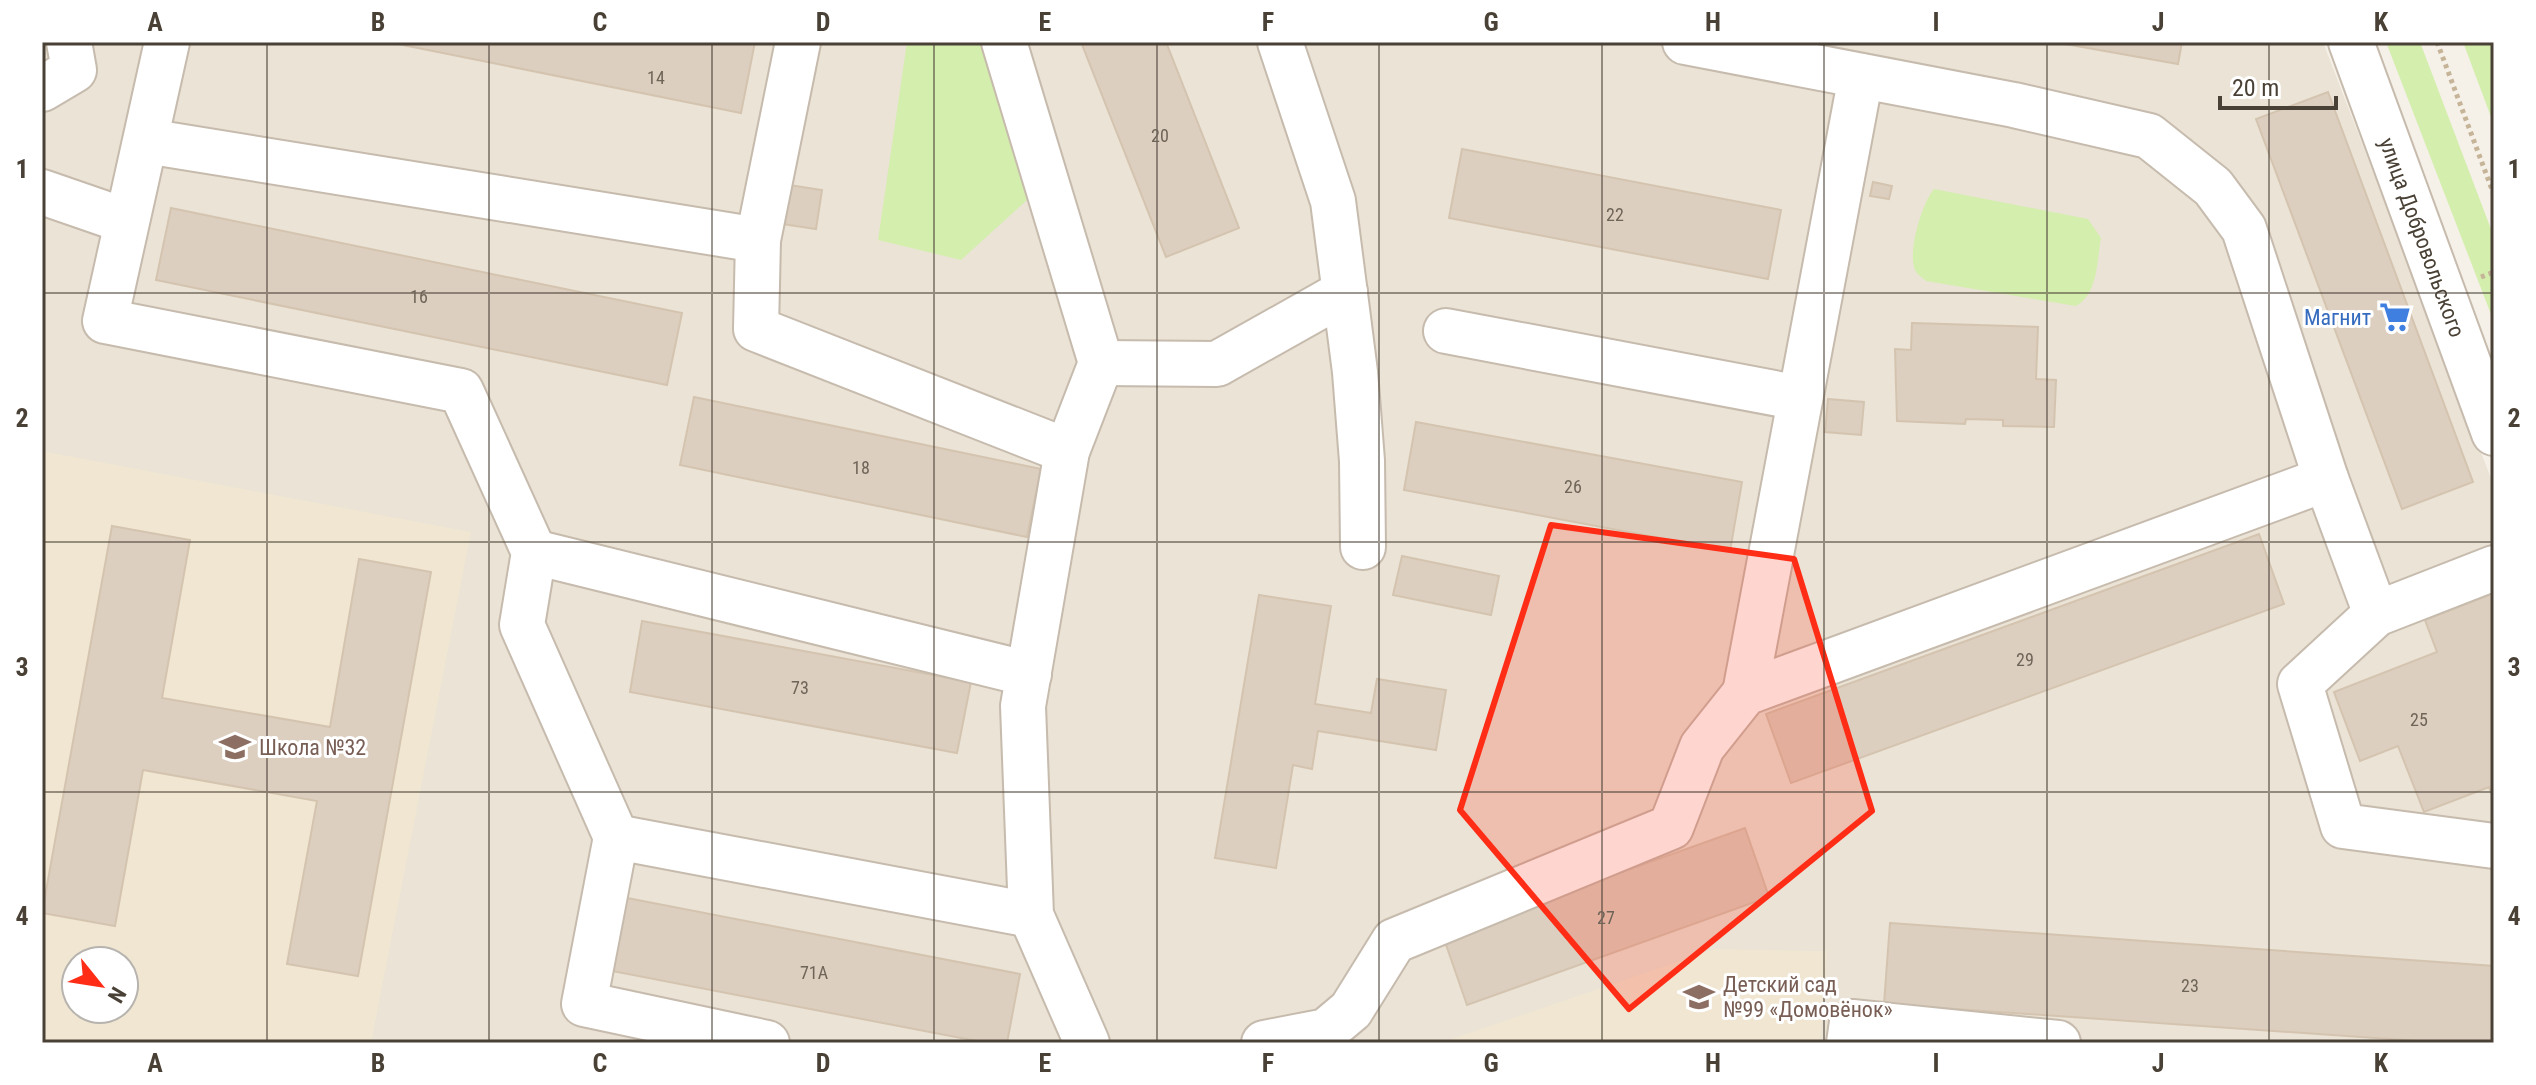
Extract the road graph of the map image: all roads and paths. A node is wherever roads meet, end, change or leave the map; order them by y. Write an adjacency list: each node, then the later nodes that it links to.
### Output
1 (69, 42): 10 (street)
2 (167, 42): 11 (street)
3 (798, 42): 15 (street)
4 (1004, 42): 18 (street)
5 (1280, 42): 16 (street)
6 (1685, 42): 9 (street)
7 (2351, 42): 20 (street, улица Добровольского)
8 (2437, 42): 13 (path)
9 (1861, 76): 19 (street); 22 (street)
10 (42, 89)
11 (146, 141): 14 (street); 15 (street)
12 (42, 192): 14 (street)
13 (2494, 195)
14 (126, 221): 24 (street)
15 (758, 240): 21 (street)
16 (1345, 292): 18 (street); 23 (street)
17 (1446, 331): 19 (street)
18 (1101, 363): 21 (street)
19 (1800, 398): 28 (street)
20 (2494, 433)
21 (1067, 451): 27 (street)
22 (2326, 479): 26 (street); 28 (street)
23 (1363, 547)
24 (534, 552): 27 (street); 29 (street)
25 (2494, 568): 26 (street)
26 (2376, 614): 30 (street)
27 (1029, 674): 31 (street)
28 (1745, 693): 34 (street)
29 (616, 837): 31 (street); 32 (street)
30 (2494, 846)
31 (1031, 915): 33 (street)
32 (767, 1043)
33 (1087, 1043)
34 (1264, 1043)
35 (1849, 1043): 36 (street)
36 (2058, 1043)

